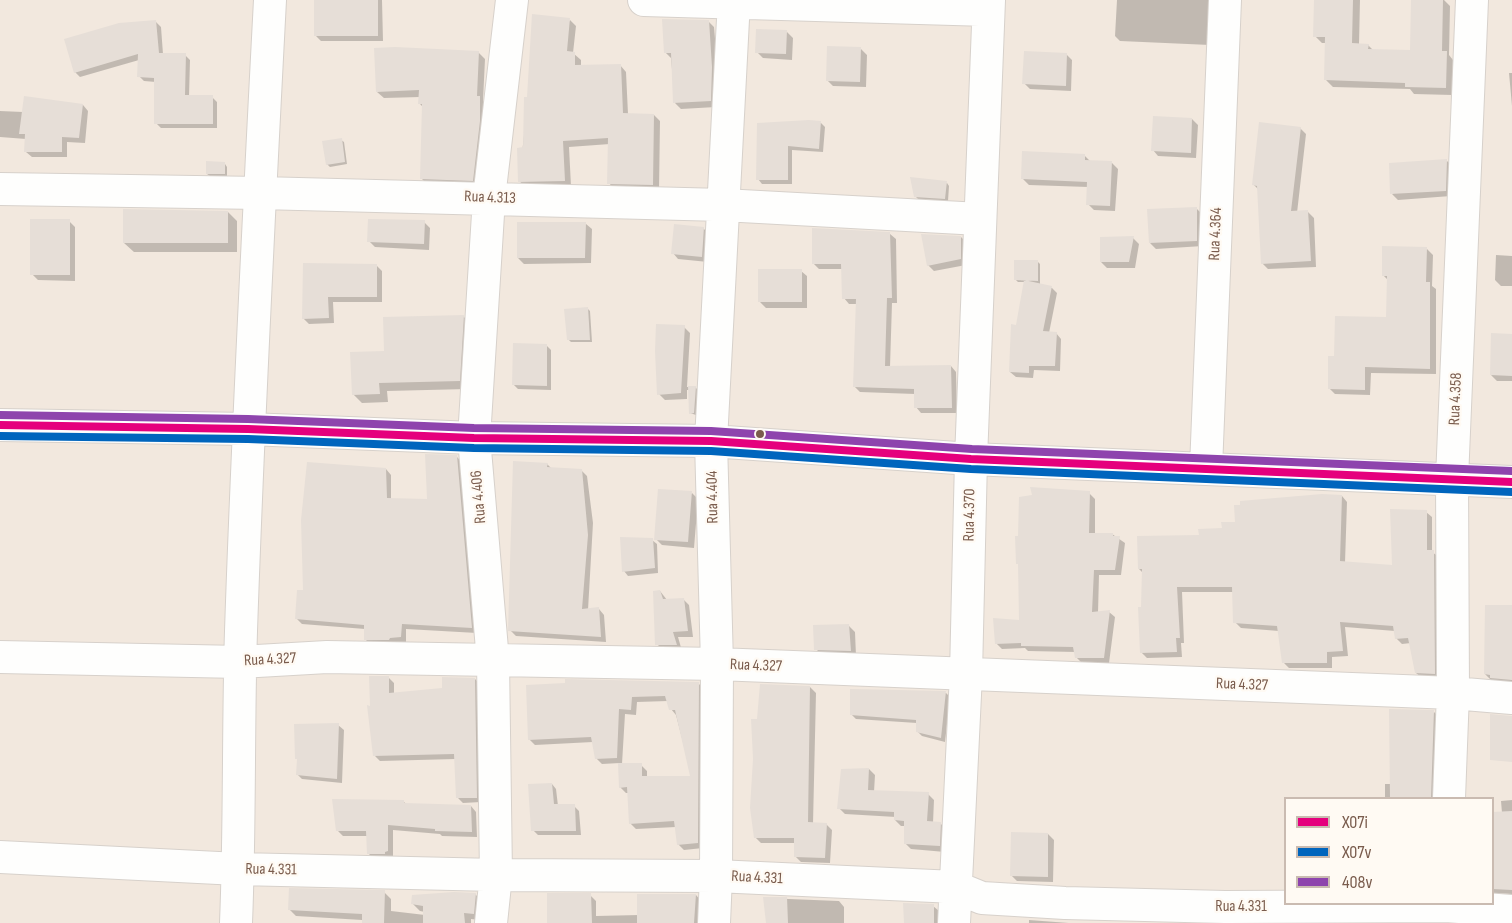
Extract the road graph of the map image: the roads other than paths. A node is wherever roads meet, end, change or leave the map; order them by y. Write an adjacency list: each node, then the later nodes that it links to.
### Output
1 (270, 0): 9 (street)
2 (512, 0): 10 (street, Rua 4.406)
3 (644, 0): 6 (street)
4 (1225, 0): 18 (street, Rua 4.364)
5 (1472, 0): 19 (street, Rua 4.358)
6 (734, 1): 7 (street); 11 (street, Rua 4.404)
7 (988, 5): 12 (street, Rua 4.370)
8 (0, 189): 9 (street, Rua 4.313)
9 (260, 193): 10 (street, Rua 4.313); 14 (street)
10 (489, 198): 11 (street, Rua 4.313); 15 (street, Rua 4.406)
11 (723, 205): 12 (street, Rua 4.313); 16 (street, Rua 4.404)
12 (980, 219): 17 (street, Rua 4.370)
13 (0, 424): 14 (street)
14 (248, 429): 15 (street); 23 (street)
15 (474, 438): 16 (street); 22 (street, Rua 4.406)
16 (711, 441): 17 (street); 24 (street, Rua 4.404)
17 (971, 459): 18 (street); 25 (street, Rua 4.370)
18 (1206, 468): 19 (street)
19 (1452, 478): 20 (street); 26 (street, Rua 4.358)
20 (1512, 482)
21 (0, 657): 23 (street, Rua 4.327)
22 (493, 661): 23 (street, Rua 4.327); 24 (street, Rua 4.327); 31 (street, Rua 4.406)
23 (240, 662): 30 (street)
24 (717, 664): 25 (street, Rua 4.327); 32 (street, Rua 4.404)
25 (966, 674): 26 (street, Rua 4.327); 33 (street, Rua 4.370)
26 (1453, 693): 27 (street, Rua 4.327); 28 (street, Rua 4.358)
27 (1512, 698)
28 (1449, 797)
29 (0, 857): 30 (street, Rua 4.331)
30 (238, 869): 31 (street, Rua 4.331); 37 (street)
31 (496, 875): 32 (street, Rua 4.331); 38 (street, Rua 4.406)
32 (716, 876): 33 (street, Rua 4.331); 39 (street, Rua 4.404)
33 (955, 887): 36 (street, Rua 4.331); 40 (street, Rua 4.370)
34 (1446, 911): 35 (street, Rua 4.331); 36 (street, Rua 4.331)
35 (1512, 911)
36 (1225, 915)
37 (236, 923)
38 (491, 923)
39 (714, 923)
40 (954, 923)

